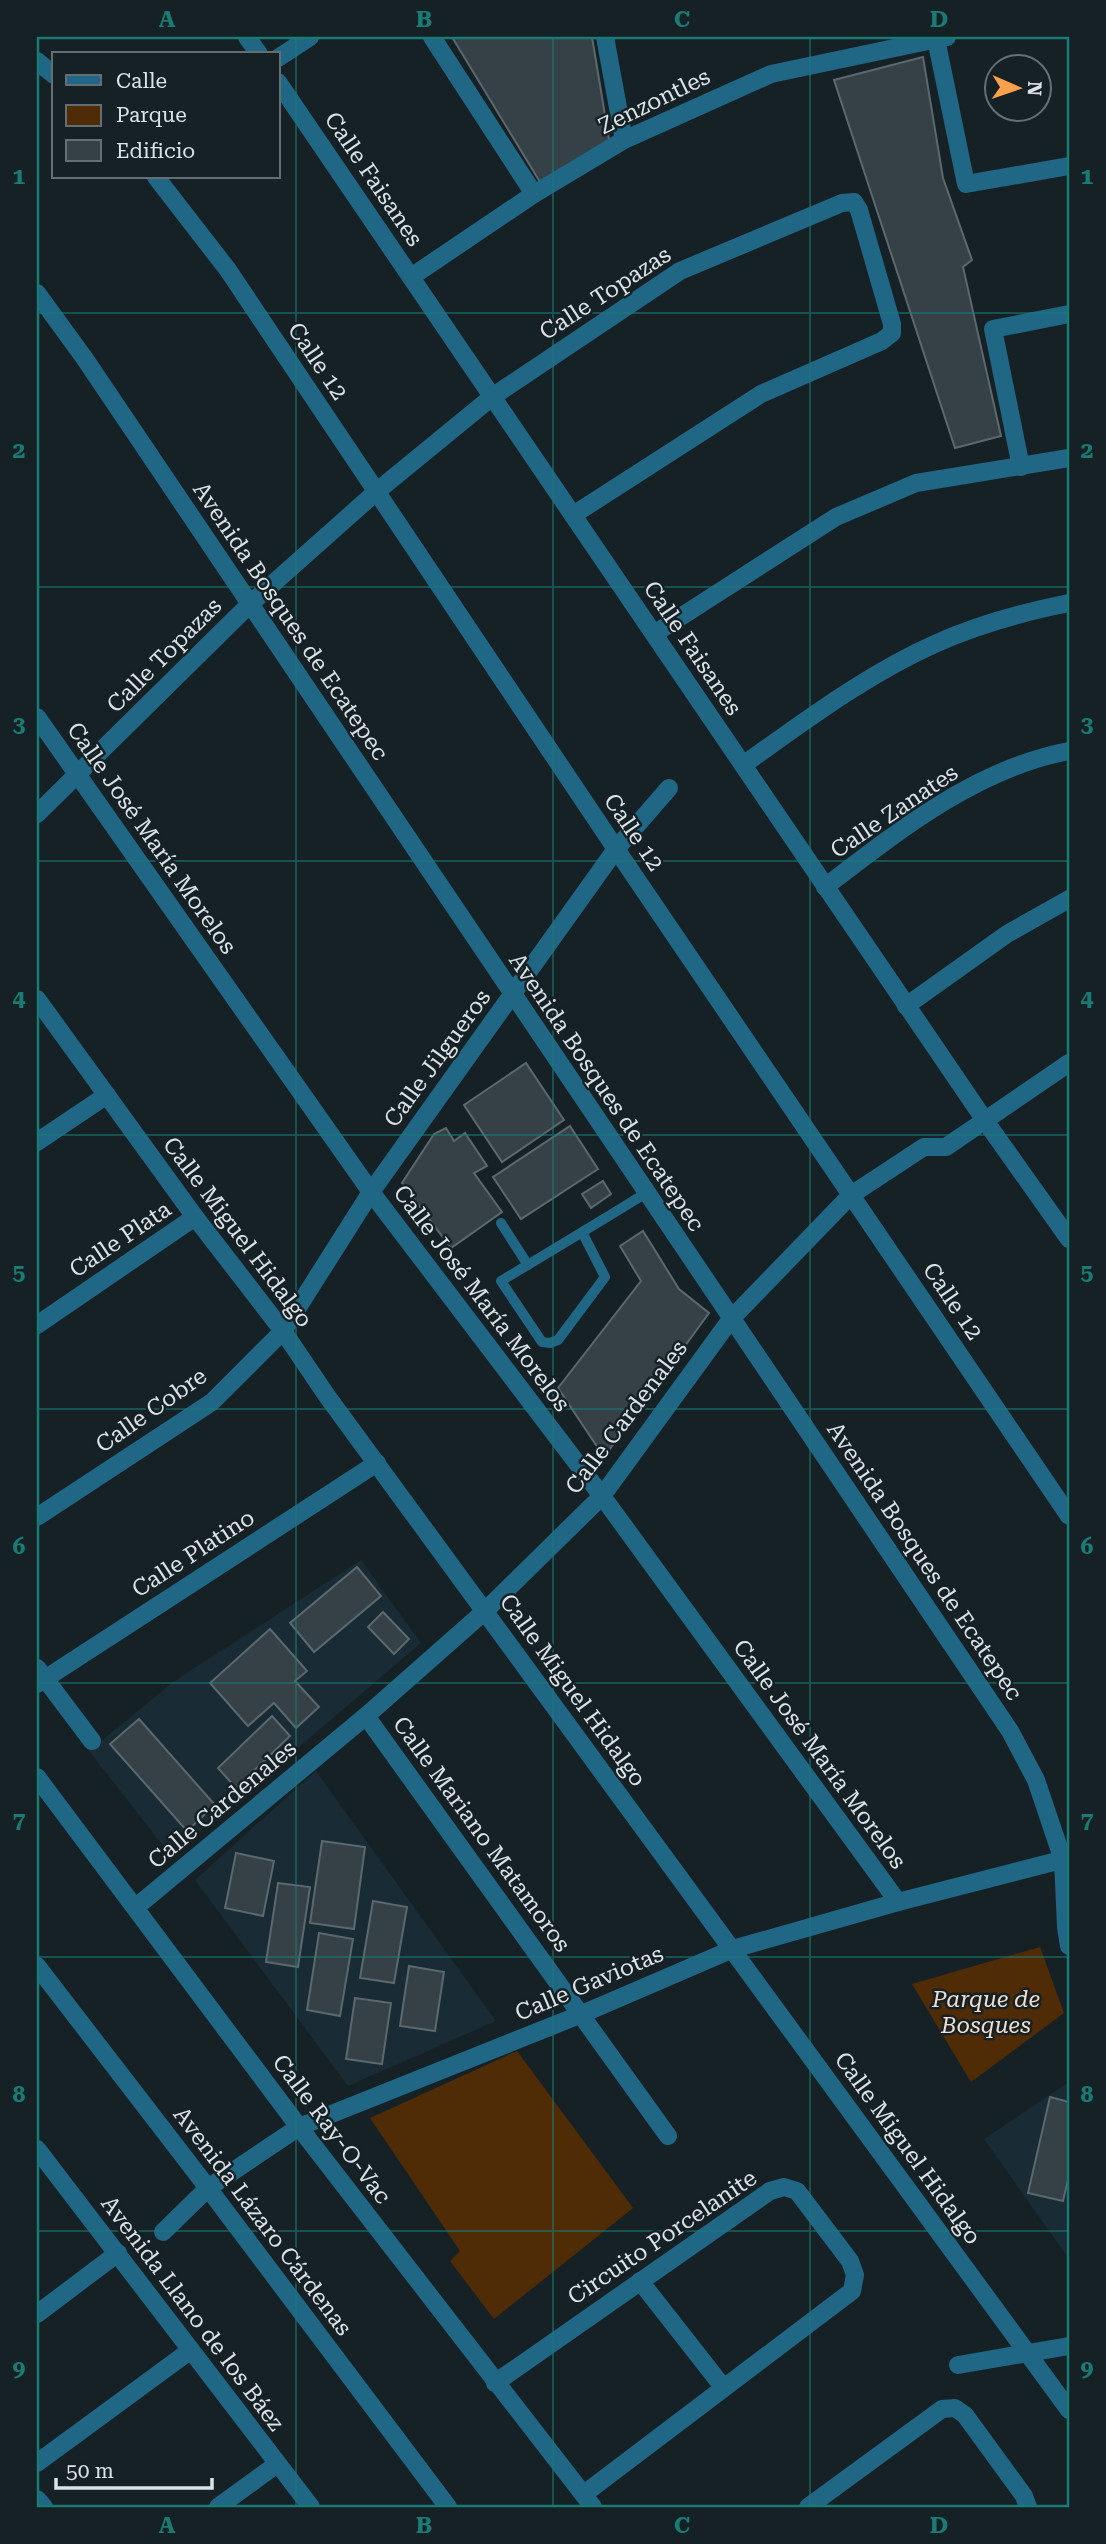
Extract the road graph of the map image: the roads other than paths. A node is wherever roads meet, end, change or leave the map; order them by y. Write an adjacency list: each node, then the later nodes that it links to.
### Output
1 (247, 37): 6 (street)
2 (310, 37): 7 (street)
3 (432, 37): 14 (street)
4 (606, 37): 11 (street)
5 (942, 38): 11 (street, Zenzontles); 12 (street)
6 (258, 52)
7 (280, 57)
8 (37, 61): 9 (street)
9 (52, 73)
10 (280, 85): 15 (street, Calle Faisanes)
11 (624, 140): 14 (street, Zenzontles)
12 (1069, 166)
13 (157, 178): 21 (street, Calle 12)
14 (534, 194): 15 (street, Zenzontles)
15 (411, 277): 18 (street, Calle Faisanes)
16 (37, 293): 24 (street, Avenida Bosques de Ecatepec)
17 (1069, 314): 20 (street)
18 (492, 397): 21 (street, Calle Topazas); 22 (street, Calle Faisanes); 22 (street, Calle Topazas)
19 (1069, 458): 20 (street)
20 (1021, 467): 25 (street)
21 (376, 492): 24 (street, Calle Topazas); 32 (street, Calle 12)
22 (573, 515): 25 (street, Calle Faisanes)
23 (1069, 603): 28 (street)
24 (250, 604): 29 (street, Calle Topazas); 35 (street, Avenida Bosques de Ecatepec)
25 (654, 634): 28 (street, Calle Faisanes)
26 (37, 717): 29 (street, Calle José María Morelos)
27 (1069, 751): 33 (street, Calle Zanates)
28 (743, 765): 33 (street, Calle Faisanes)
29 (78, 774): 31 (street, Calle Topazas); 42 (street, Calle José María Morelos)
30 (669, 788): 32 (street, Calle Jilgueros)
31 (37, 814)
32 (615, 849): 35 (street, Calle Jilgueros); 44 (street, Calle 12)
33 (825, 887): 37 (street, Calle Faisanes)
34 (1069, 899): 37 (street)
35 (512, 995): 42 (street, Calle Jilgueros); 43 (street, Avenida Bosques de Ecatepec)
36 (37, 999): 39 (street, Calle Miguel Hidalgo)
37 (906, 1006): 40 (street, Calle Faisanes)
38 (1069, 1063): 40 (street, Calle Cardenales)
39 (107, 1095): 41 (street); 45 (street, Calle Miguel Hidalgo)
40 (986, 1122): 44 (street, Calle Cardenales); 48 (street, Calle Faisanes)
41 (37, 1142)
42 (371, 1192): 52 (street, Calle Jilgueros); 54 (street, Calle José María Morelos)
43 (646, 1193): 47 (lane); 50 (street, Avenida Bosques de Ecatepec)
44 (851, 1195): 50 (street, Calle Cardenales); 55 (street, Calle 12)
45 (195, 1217): 51 (street, Calle Plata); 52 (street, Calle Miguel Hidalgo)
46 (501, 1223): 49 (lane)
47 (582, 1232): 49 (lane); 49 (lane)
48 (1069, 1239)
49 (528, 1265)
50 (731, 1319): 54 (street, Calle Cardenales); 62 (street, Avenida Bosques de Ecatepec)
51 (37, 1325)
52 (283, 1331): 53 (street, Calle Miguel Hidalgo); 56 (street, Calle Cobre)
53 (377, 1463): 57 (street, Calle Miguel Hidalgo); 58 (street, Calle Platino)
54 (602, 1496): 57 (street, Calle Cardenales); 63 (street, Calle José María Morelos)
55 (1069, 1516)
56 (37, 1517)
57 (485, 1611): 59 (street, Calle Cardenales); 66 (street, Calle Miguel Hidalgo)
58 (40, 1677): 60 (street)
59 (366, 1716): 64 (street, Calle Cardenales); 68 (street, Calle Mariano Matamoros)
60 (92, 1741)
61 (37, 1777): 64 (street, Calle Ray-O-Vac)
62 (1066, 1859): 63 (street, Calle Gaviotas); 65 (street, Avenida Bosques de Ecatepec)
63 (898, 1902): 66 (street, Calle Gaviotas)
64 (136, 1907): 69 (street, Calle Ray-O-Vac)
65 (1069, 1946)
66 (733, 1949): 68 (street, Calle Gaviotas); 79 (street, Calle Miguel Hidalgo)
67 (37, 1965): 72 (street, Avenida Lázaro Cárdenas)
68 (582, 2014): 69 (street, Calle Gaviotas); 70 (street, Calle Mariano Matamoros)
69 (299, 2127): 72 (street, Calle Gaviotas); 81 (street, Calle Ray-O-Vac)
70 (668, 2136)
71 (37, 2149): 74 (street, Avenida Llano de los Báez)
72 (208, 2188): 73 (street, Calle Gaviotas); 91 (street, Avenida Lázaro Cárdenas)
73 (163, 2232)
74 (118, 2253): 76 (street); 78 (street, Avenida Llano de los Báez)
75 (640, 2281): 81 (street, Circuito Porcelanite); 82 (street); 82 (street, Circuito Porcelanite)
76 (37, 2314)
77 (1069, 2346): 79 (street)
78 (191, 2350): 84 (street); 85 (street, Avenida Llano de los Báez)
79 (1027, 2352): 80 (street); 83 (street, Calle Miguel Hidalgo)
80 (958, 2365)
81 (495, 2384): 87 (street, Calle Ray-O-Vac)
82 (723, 2388): 87 (street, Circuito Porcelanite)
83 (1069, 2410)
84 (37, 2463)
85 (277, 2464): 89 (street); 90 (street, Avenida Llano de los Báez)
86 (37, 2499): 88 (street)
87 (588, 2501)
88 (44, 2507)
89 (218, 2507)
90 (310, 2507)
91 (448, 2507)
92 (808, 2507): 93 (street)
93 (1028, 2507)

